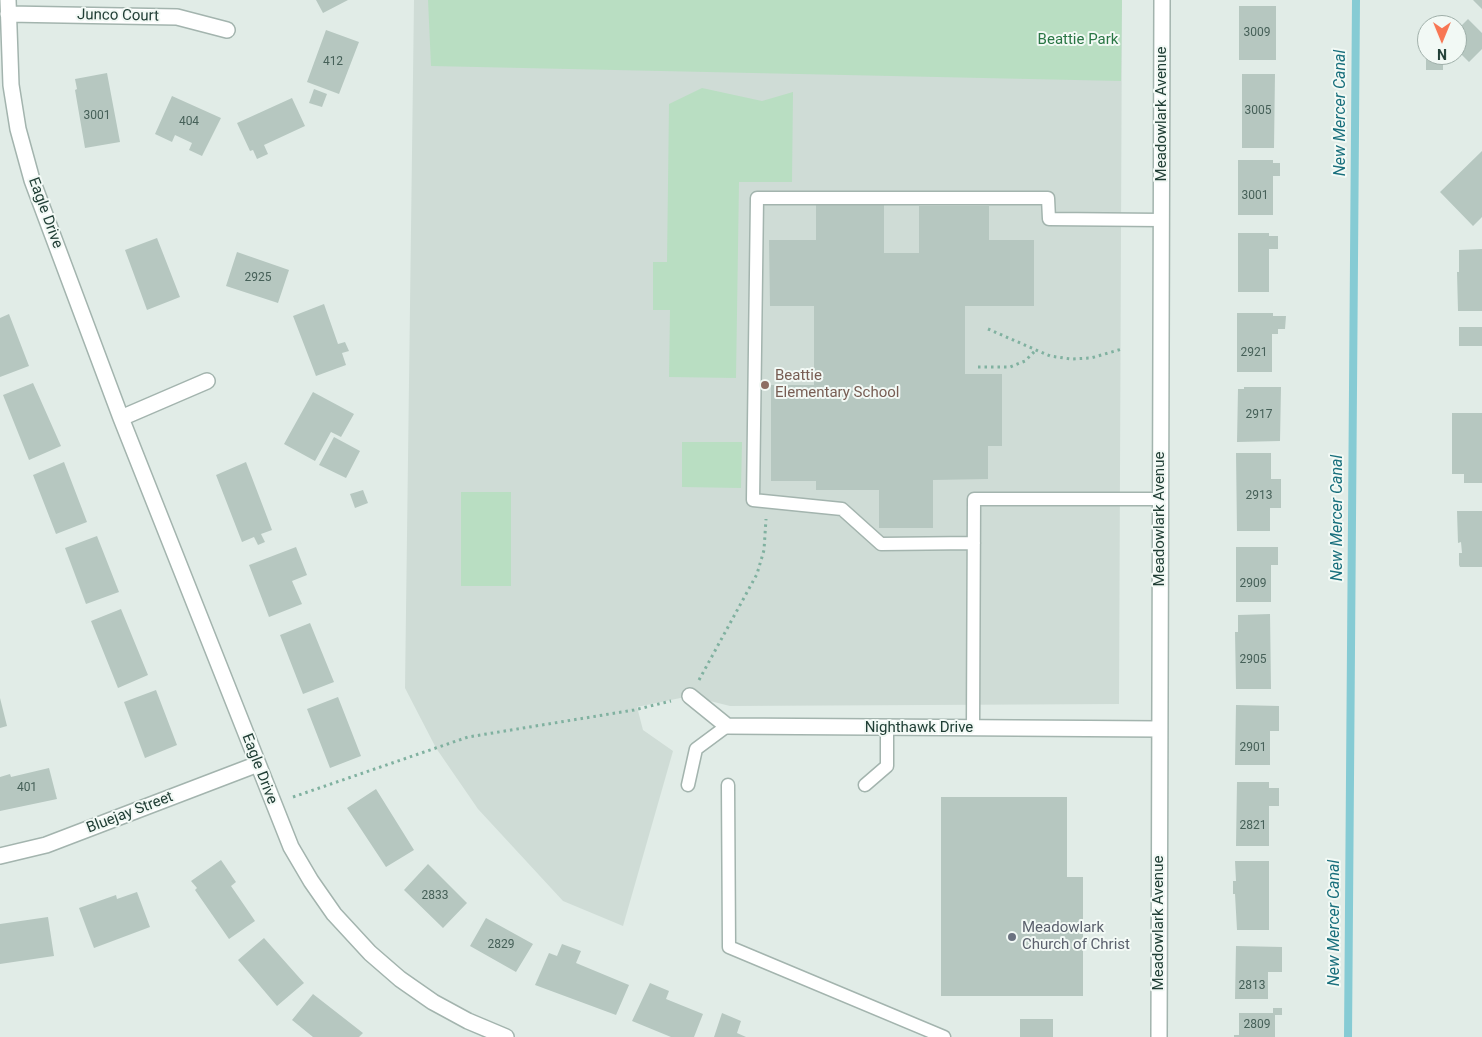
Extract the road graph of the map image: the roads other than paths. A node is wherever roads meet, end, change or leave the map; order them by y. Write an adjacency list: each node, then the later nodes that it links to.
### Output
1 (1162, 0): 4 (street, Meadowlark Avenue)
2 (8, 7): 3 (street, Junco Court); 6 (street, Eagle Drive)
3 (227, 30)
4 (1161, 220): 7 (street, Meadowlark Avenue); 8 (lane)
5 (207, 381): 6 (street)
6 (121, 418): 14 (street, Eagle Drive)
7 (1160, 499): 8 (lane); 13 (street, Meadowlark Avenue)
8 (974, 543): 12 (lane)
9 (690, 696): 10 (street)
10 (727, 726): 11 (street, Nighthawk Drive); 15 (lane)
11 (887, 728): 12 (street, Nighthawk Drive); 17 (lane)
12 (973, 728): 13 (street, Nighthawk Drive)
13 (1159, 729): 21 (street, Meadowlark Avenue)
14 (258, 764): 18 (street, Bluejay Street); 19 (street, Eagle Drive)
15 (688, 785)
16 (728, 785): 20 (lane)
17 (865, 785)
18 (0, 856)
19 (506, 1037)
20 (944, 1037)
21 (1159, 1037)

